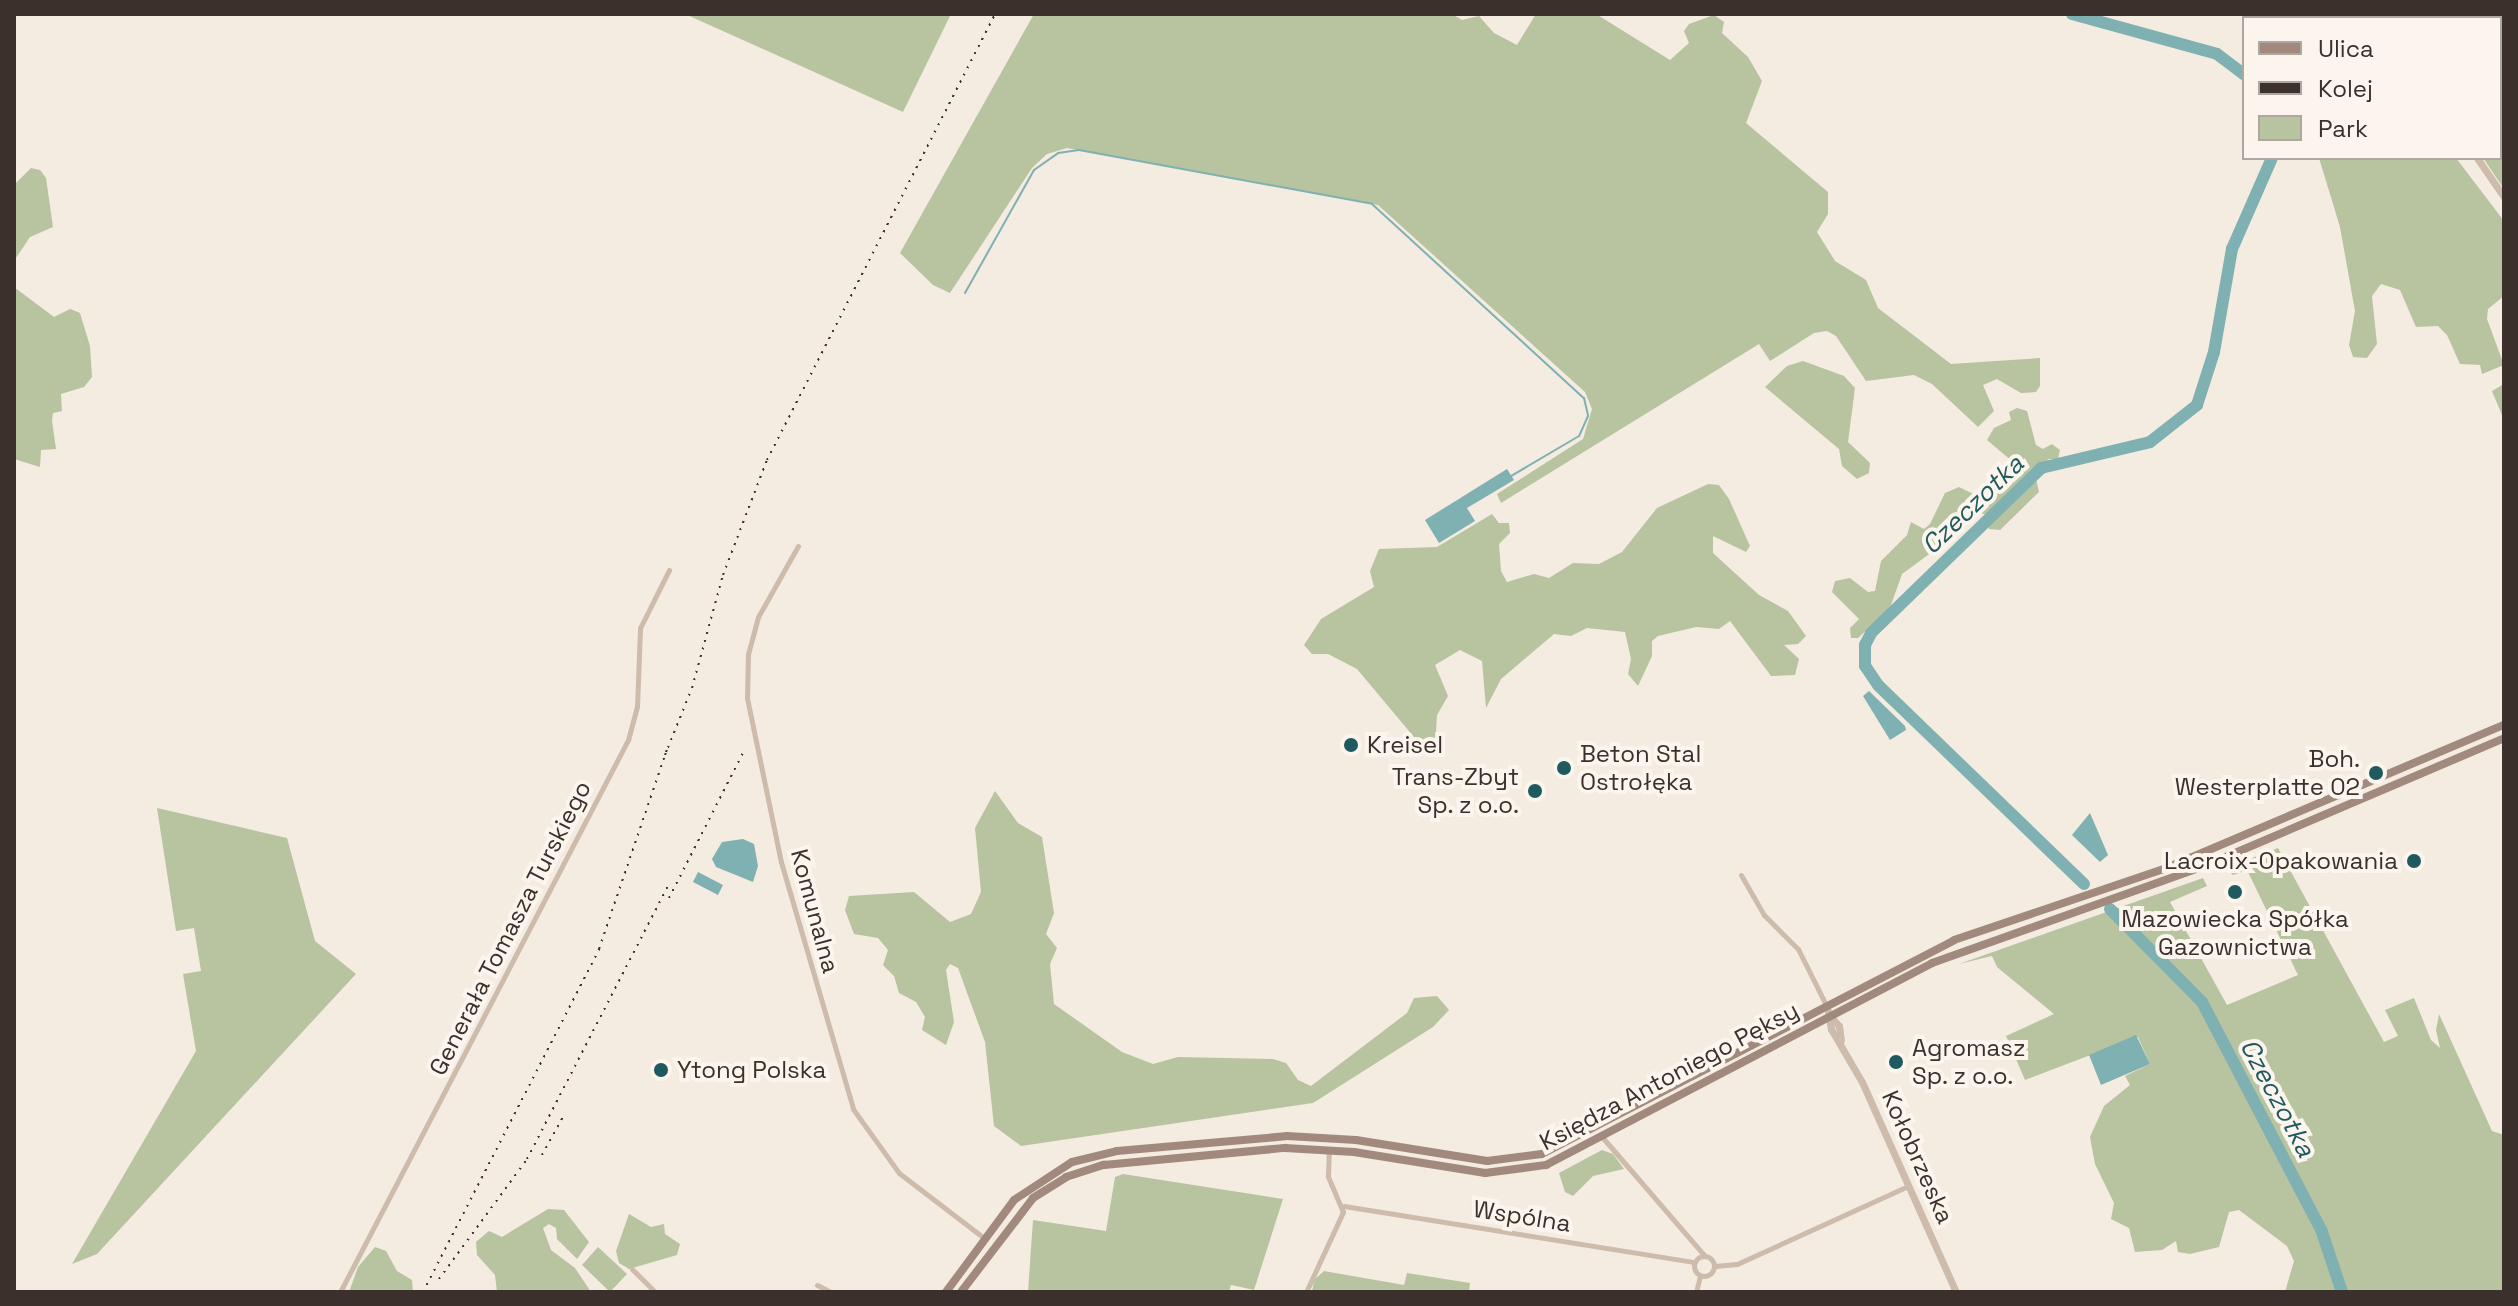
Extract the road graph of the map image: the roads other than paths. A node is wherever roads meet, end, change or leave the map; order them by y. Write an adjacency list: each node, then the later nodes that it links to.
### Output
1 (2478, 160): 2 (street)
2 (2504, 197)
3 (798, 546): 14 (street, Komunalna)
4 (669, 570): 21 (street, Generała Tomasza Turskiego)
5 (2504, 725): 8 (main road, Księdza Antoniego Pęksy)
6 (2504, 738): 9 (main road, Księdza Antoniego Pęksy)
7 (1741, 875): 8 (street)
8 (1825, 1003): 9 (street, Kołobrzeska); 14 (main road, Księdza Antoniego Pęksy)
9 (1829, 1015): 10 (main road, Księdza Antoniego Pęksy); 12 (street, Kołobrzeska)
10 (1603, 1138): 11 (main road, Księdza Antoniego Pęksy); 15 (street)
11 (1329, 1149): 13 (street); 25 (main road, Księdza Antoniego Pęksy)
12 (1908, 1186): 17 (street); 28 (street, Kołobrzeska)
13 (1344, 1206): 16 (street, Wspólna); 26 (street)
14 (984, 1238): 24 (main road, Księdza Antoniego Pęksy)
15 (1705, 1256): 16 (street); 17 (street)
16 (1695, 1262): 19 (street)
17 (1715, 1266): 19 (street)
18 (632, 1269): 22 (street)
19 (1700, 1276): 27 (street)
20 (817, 1285): 23 (street)
21 (340, 1292)
22 (655, 1292)
23 (831, 1292)
24 (946, 1292)
25 (961, 1292)
26 (1306, 1292)
27 (1696, 1292)
28 (1956, 1292)

